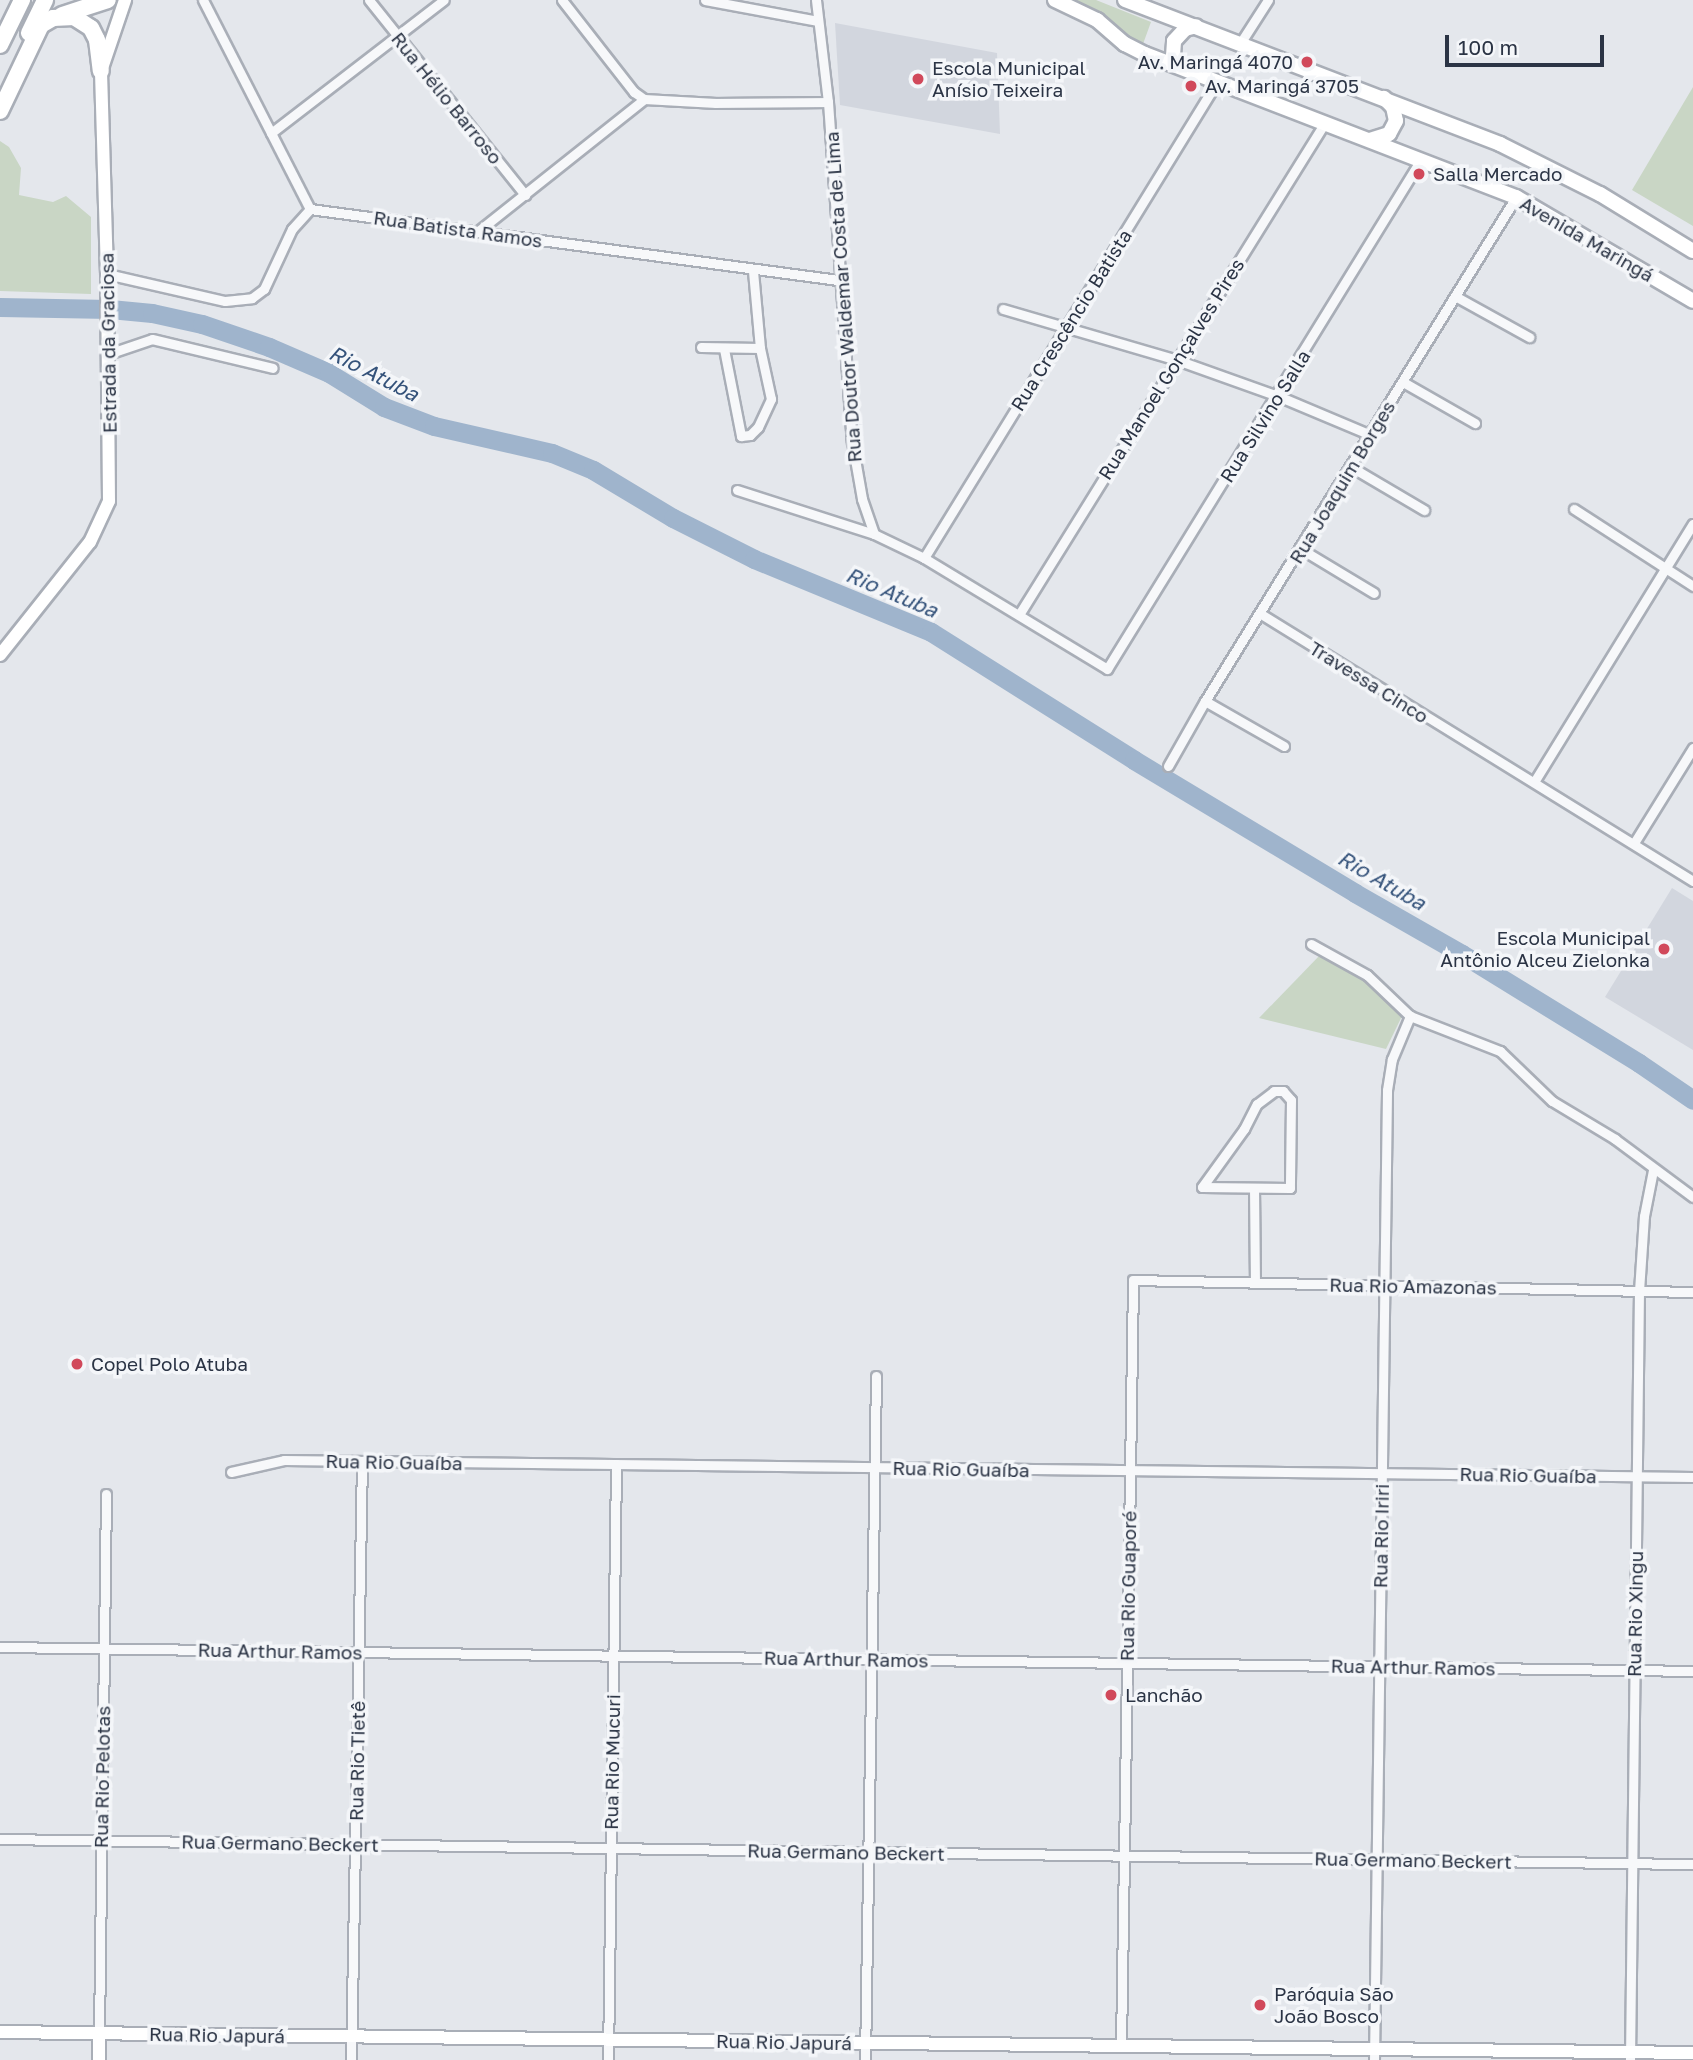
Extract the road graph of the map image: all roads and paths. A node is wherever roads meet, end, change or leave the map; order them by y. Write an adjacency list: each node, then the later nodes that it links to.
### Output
1 (12, 0): 18 (highway)
2 (22, 0): 22 (highway)
3 (45, 0): 26 (highway)
4 (108, 0): 16 (highway)
5 (125, 0): 24 (street, Estrada da Graciosa)
6 (203, 0): 32 (street)
7 (369, 0): 20 (street, Rua Hélio Barroso)
8 (444, 0): 20 (street)
9 (562, 0): 28 (street)
10 (705, 0): 17 (street)
11 (816, 0): 17 (street, Rua Doutor Waldemar Costa de Lima)
12 (1055, 0): 23 (main road, Avenida Maringá)
13 (1125, 0): 15 (main road)
14 (1268, 0): 21 (street)
15 (1147, 4): 19 (main road)
16 (60, 16): 24 (highway); 30 (highway)
17 (818, 22): 29 (street, Rua Doutor Waldemar Costa de Lima)
18 (0, 24)
19 (1196, 26): 21 (main road); 23 (main road)
20 (398, 38): 32 (street); 35 (street, Rua Hélio Barroso)
21 (1241, 42): 27 (main road)
22 (0, 45)
23 (1178, 66): 25 (main road, Avenida Maringá)
24 (102, 71): 41 (street, Estrada da Graciosa)
25 (1217, 82): 31 (main road, Avenida Maringá); 46 (street, Rua Crescêncio Batista)
26 (0, 92)
27 (1383, 97): 33 (main road); 39 (main road)
28 (644, 99): 29 (street); 35 (street)
29 (828, 102): 42 (street, Rua Doutor Waldemar Costa de Lima)
30 (0, 111)
31 (1324, 124): 33 (main road, Avenida Maringá); 52 (street, Rua Manoel Gonçalves Pires)
32 (271, 133): 37 (street)
33 (1368, 140): 34 (main road, Avenida Maringá)
34 (1420, 161): 36 (main road, Avenida Maringá); 55 (street, Rua Silvino Salla)
35 (525, 195): 38 (street)
36 (1516, 197): 43 (street, Rua Joaquim Borges); 44 (main road, Avenida Maringá)
37 (310, 209): 38 (street, Rua Batista Ramos); 41 (street)
38 (477, 232): 40 (street, Rua Batista Ramos)
39 (1693, 251)
40 (753, 271): 42 (street, Rua Batista Ramos); 49 (street)
41 (107, 274): 51 (street, Estrada da Graciosa)
42 (838, 280): 63 (street, Rua Doutor Waldemar Costa de Lima)
43 (1455, 296): 47 (street); 54 (street, Rua Joaquim Borges)
44 (1693, 301)
45 (1003, 309): 46 (street)
46 (1067, 327): 52 (street); 65 (street, Rua Crescêncio Batista)
47 (1529, 337)
48 (701, 347): 50 (street)
49 (761, 348): 50 (street); 50 (street)
50 (724, 349)
51 (108, 354): 53 (street); 71 (street, Estrada da Graciosa)
52 (1177, 360): 55 (street); 69 (street, Rua Manoel Gonçalves Pires)
53 (274, 368)
54 (1403, 382): 56 (street); 57 (street, Rua Joaquim Borges)
55 (1278, 396): 57 (street); 69 (street, Rua Silvino Salla)
56 (1475, 423)
57 (1371, 435): 58 (street, Rua Joaquim Borges)
58 (1351, 467): 61 (street); 64 (street, Rua Joaquim Borges)
59 (737, 490): 63 (street)
60 (1574, 509): 66 (street)
61 (1424, 510)
62 (1693, 524): 66 (street)
63 (874, 534): 65 (street)
64 (1301, 549): 68 (street); 70 (street, Rua Joaquim Borges)
65 (924, 558): 69 (street)
66 (1666, 569): 67 (street); 76 (street)
67 (1693, 586)
68 (1374, 593)
69 (1020, 613)
70 (1261, 614): 72 (street, Rua Joaquim Borges); 76 (street, Travessa Cinco)
71 (0, 654)
72 (1205, 701): 73 (street); 75 (street, Rua Joaquim Borges)
73 (1284, 746)
74 (1693, 748): 77 (street)
75 (1168, 766)
76 (1534, 782): 77 (street, Travessa Cinco)
77 (1634, 844): 78 (street, Travessa Cinco)
78 (1693, 881)
79 (1311, 944): 80 (street)
80 (1410, 1016): 81 (street); 86 (street, Rua Rio Iriri)
81 (1653, 1170): 83 (street); 87 (street, Rua Rio Xingu)
82 (1254, 1188): 82 (street); 85 (street)
83 (1693, 1197)
84 (1133, 1280): 85 (street, Rua Rio Amazonas); 93 (street, Rua Rio Guaporé)
85 (1255, 1283): 86 (street, Rua Rio Amazonas)
86 (1384, 1286): 87 (street, Rua Rio Amazonas); 95 (street, Rua Rio Iriri)
87 (1639, 1291): 88 (street, Rua Rio Amazonas); 96 (street, Rua Rio Xingu)
88 (1693, 1292)
89 (876, 1376): 92 (street)
90 (362, 1461): 91 (street, Rua Rio Guaíba); 94 (street, Rua Rio Guaíba); 101 (street, Rua Rio Tietê)
91 (616, 1464): 92 (street, Rua Rio Guaíba); 102 (street, Rua Rio Mucuri)
92 (874, 1468): 93 (street, Rua Rio Guaíba); 103 (street)
93 (1130, 1471): 95 (street, Rua Rio Guaíba); 104 (street, Rua Rio Guaporé)
94 (231, 1472)
95 (1382, 1474): 96 (street, Rua Rio Guaíba); 105 (street, Rua Rio Iriri)
96 (1637, 1477): 97 (street, Rua Rio Guaíba); 106 (street, Rua Rio Xingu)
97 (1693, 1477)
98 (106, 1494): 100 (street, Rua Rio Pelotas)
99 (0, 1647): 100 (street, Rua Arthur Ramos)
100 (104, 1648): 101 (street, Rua Arthur Ramos); 109 (street, Rua Rio Pelotas)
101 (359, 1652): 102 (street, Rua Arthur Ramos); 110 (street, Rua Rio Tietê)
102 (614, 1656): 103 (street, Rua Arthur Ramos); 111 (street, Rua Rio Mucuri)
103 (871, 1659): 104 (street, Rua Arthur Ramos); 112 (street)
104 (1127, 1663): 105 (street, Rua Arthur Ramos); 113 (street, Rua Rio Guaporé)
105 (1379, 1667): 106 (street, Rua Arthur Ramos); 114 (street, Rua Rio Iriri)
106 (1634, 1671): 107 (street, Rua Arthur Ramos); 115 (street, Rua Rio Xingu)
107 (1693, 1671)
108 (0, 1839): 109 (street, Rua Germano Beckert)
109 (102, 1840): 110 (street, Rua Germano Beckert); 118 (street, Rua Rio Pelotas)
110 (355, 1844): 111 (street, Rua Germano Beckert); 119 (street, Rua Rio Tietê)
111 (611, 1848): 112 (street, Rua Germano Beckert); 120 (street, Rua Rio Mucuri)
112 (869, 1852): 113 (street, Rua Germano Beckert); 121 (street)
113 (1124, 1856): 114 (street, Rua Germano Beckert); 122 (street, Rua Rio Guaporé)
114 (1377, 1860): 115 (street, Rua Germano Beckert); 124 (street, Rua Rio Iriri)
115 (1632, 1863): 116 (street, Rua Germano Beckert); 125 (street, Rua Rio Xingu)
116 (1693, 1864)
117 (0, 2032): 118 (street, Rua Rio Japurá)
118 (99, 2034): 119 (street, Rua Rio Japurá); 126 (street, Rua Rio Pelotas)
119 (351, 2037): 120 (street, Rua Rio Japurá); 127 (street, Rua Rio Tietê)
120 (609, 2040): 121 (street, Rua Rio Japurá); 128 (street, Rua Rio Mucuri)
121 (866, 2043): 122 (street, Rua Rio Japurá); 129 (street)
122 (1121, 2046): 124 (street, Rua Rio Japurá); 130 (street, Rua Rio Guaporé)
123 (1693, 2053): 125 (street, Rua Rio Japurá)
124 (1374, 2055): 125 (street, Rua Rio Japurá)
125 (1630, 2056)
126 (99, 2060)
127 (351, 2060)
128 (608, 2060)
129 (865, 2060)
130 (1121, 2060)

